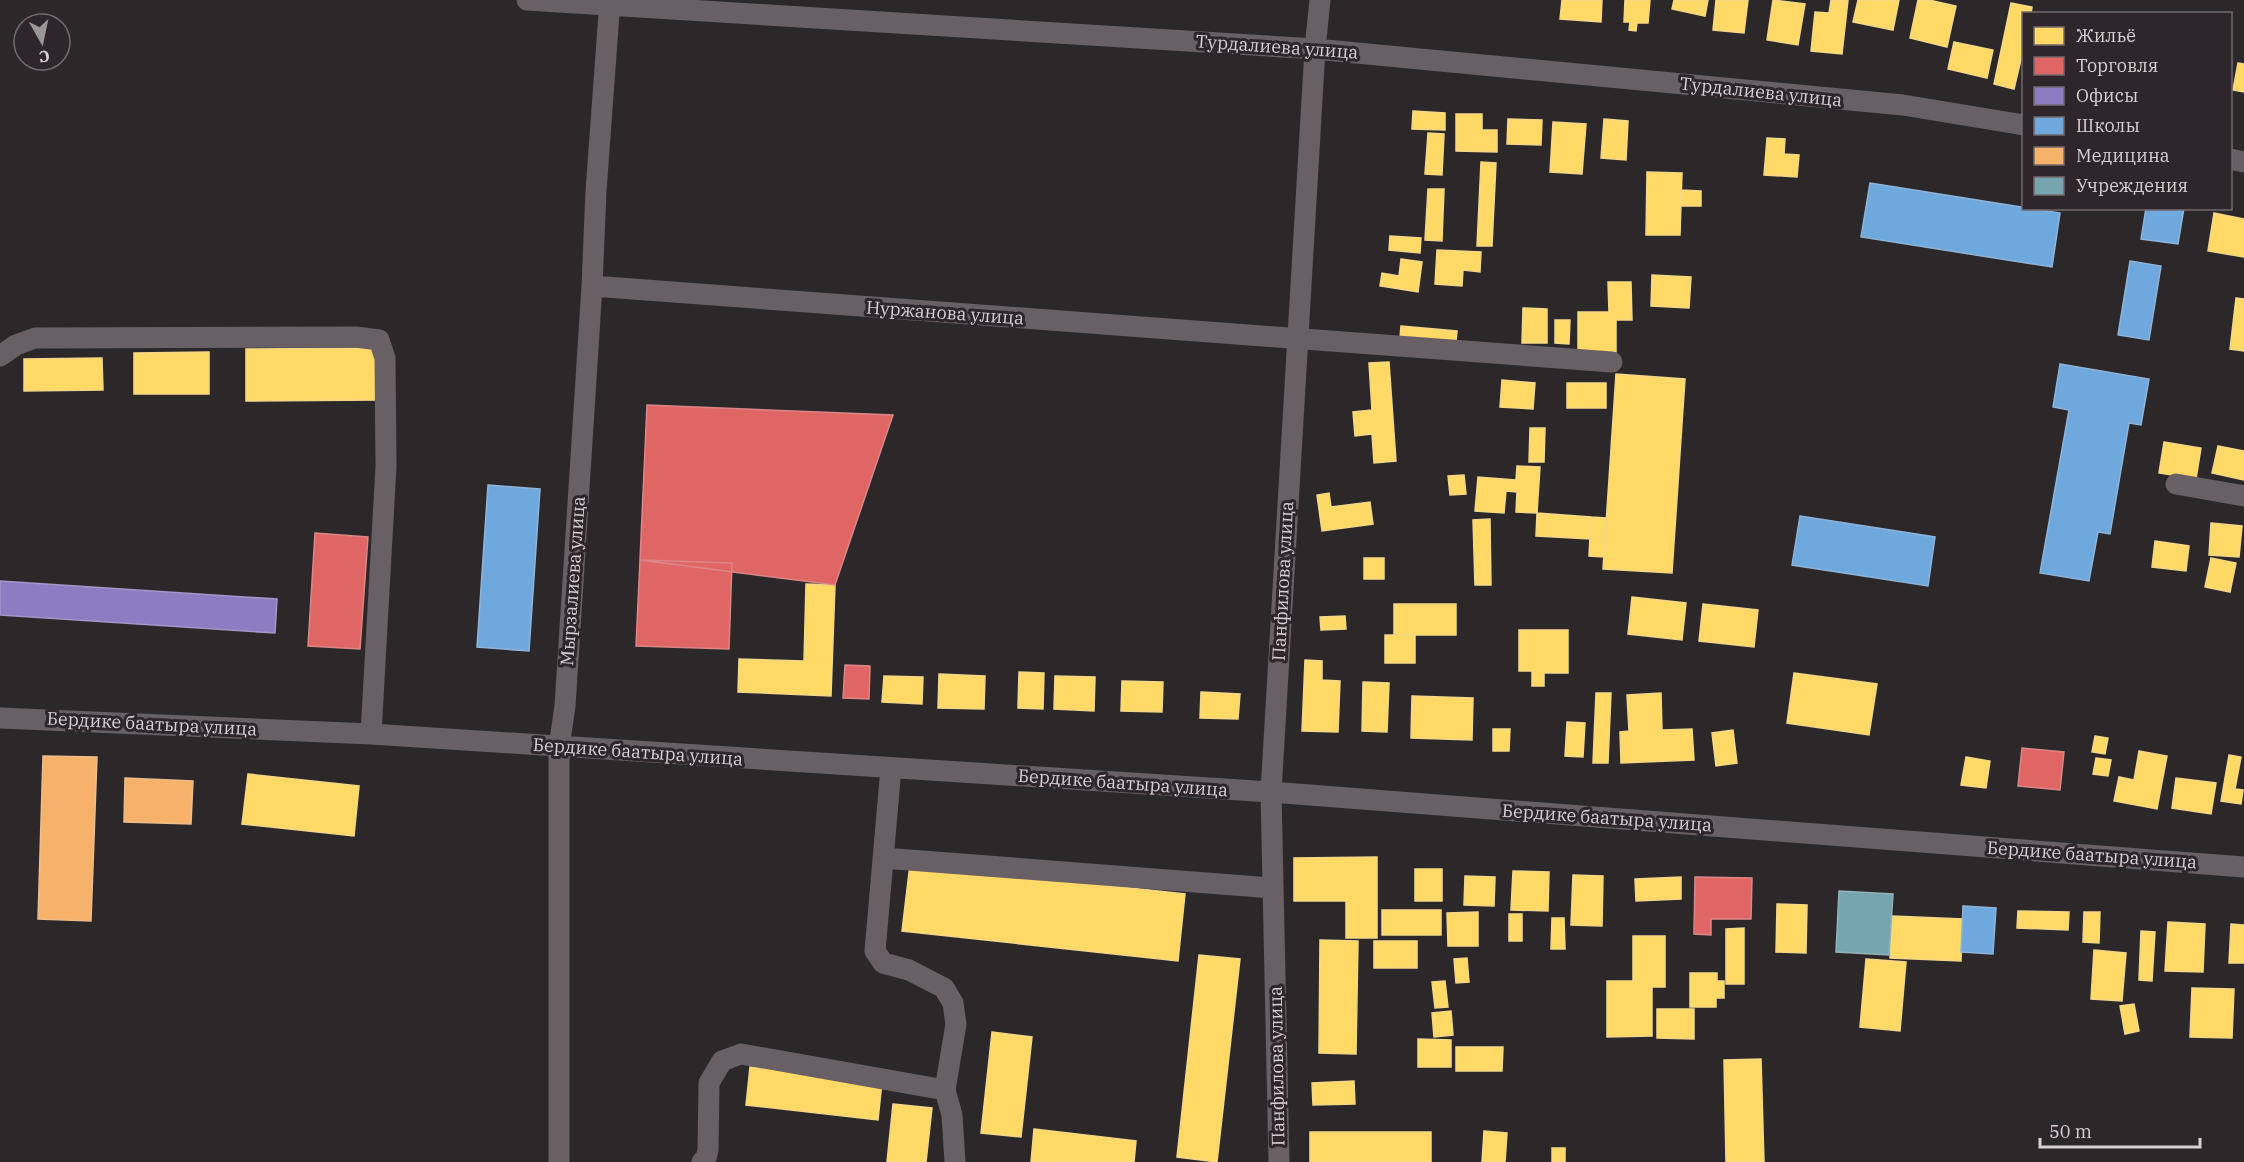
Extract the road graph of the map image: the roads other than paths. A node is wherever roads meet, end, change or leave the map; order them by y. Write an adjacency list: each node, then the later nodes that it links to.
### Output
1 (527, 0): 3 (street, Турдалиева улица)
2 (1320, 0): 4 (street, Панфилова улица)
3 (610, 3): 4 (street, Турдалиева улица); 6 (street, Мырзалиева улица)
4 (1315, 49): 5 (street, Турдалиева улица); 7 (street, Панфилова улица)
5 (2022, 125)
6 (592, 286): 7 (street, Нуржанова улица); 14 (street, Мырзалиева улица)
7 (1298, 339): 9 (street, Нуржанова улица); 16 (street, Панфилова улица)
8 (0, 356): 13 (street)
9 (1612, 362)
10 (2176, 484): 11 (street)
11 (2244, 496)
12 (0, 717): 13 (street, Бердике баатыра улица)
13 (371, 734): 14 (street, Бердике баатыра улица)
14 (559, 747): 15 (street, Бердике баатыра улица); 21 (street, Мырзалиева улица)
15 (891, 768): 16 (street, Бердике баатыра улица); 17 (street)
16 (1271, 792): 18 (street, Бердике баатыра улица); 19 (street, Панфилова улица)
17 (883, 858): 19 (street); 20 (street)
18 (2244, 867)
19 (1273, 888): 24 (street, Панфилова улица)
20 (945, 1090): 22 (street); 23 (street)
21 (559, 1162)
22 (702, 1162)
23 (955, 1162)
24 (1279, 1162)

